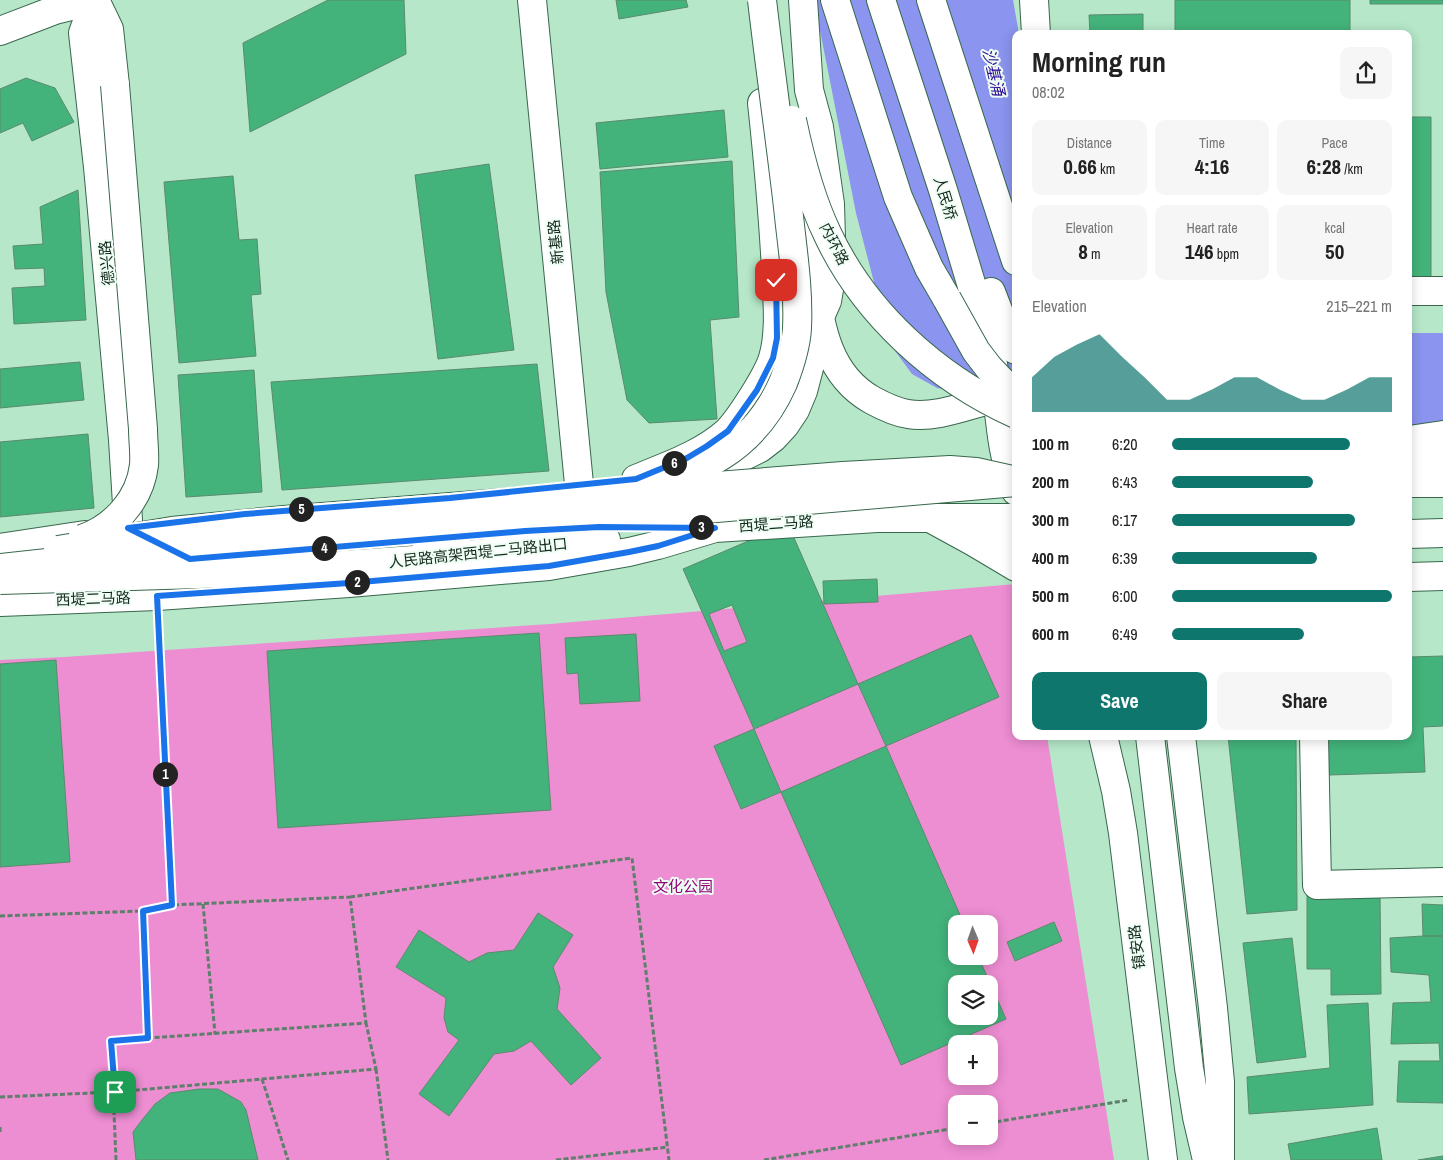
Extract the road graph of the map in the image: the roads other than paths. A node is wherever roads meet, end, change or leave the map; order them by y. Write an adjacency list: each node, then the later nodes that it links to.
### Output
1 (96, 0): 13 (main road); 38 (main road, 德兴路); 44 (main road, bridge)
2 (532, 0): 34 (main road, 新基路)
3 (751, 0): 35 (main road)
4 (762, 0): 35 (main road, bridge)
5 (767, 0): 21 (main road, 内环路, bridge)
6 (803, 0): 18 (main road)
7 (835, 0): 17 (main road)
8 (881, 0): 21 (main road, 人民桥, bridge)
9 (896, 0): 19 (main road, 人民桥)
10 (931, 0): 14 (main road)
11 (1034, 0): 12 (main road)
12 (1036, 30)
13 (0, 31)
14 (1012, 249)
15 (1412, 291): 16 (main road)
16 (1443, 291)
17 (947, 299): 20 (main road, bridge); 21 (main road, bridge)
18 (820, 318): 21 (main road); 35 (main road)
19 (1012, 343)
20 (1012, 374)
21 (1010, 403): 22 (main road); 29 (main road)
22 (1012, 423)
23 (1443, 430): 24 (main road)
24 (1412, 433)
25 (1443, 435): 26 (main road)
26 (1412, 440)
27 (1412, 459): 28 (main road)
28 (1443, 459)
29 (1012, 477)
30 (1012, 480): 35 (main road, bridge)
31 (1012, 481): 48 (main road, bridge)
32 (1412, 483): 33 (main road)
33 (1443, 483)
34 (579, 484): 35 (main road); 38 (main road)
35 (634, 485): 44 (main road, bridge)
36 (929, 518): 37 (main road); 39 (main road, 西堤二马路); 42 (main road); 47 (main road)
37 (1012, 518)
38 (128, 528): 43 (main road); 45 (main road)
39 (715, 528): 45 (main road); 51 (main road, 人民路高架西堤二马路出口, bridge); 52 (main road, 西堤二马路)
40 (1443, 533): 41 (main road)
41 (1412, 534)
42 (1012, 540)
43 (0, 548)
44 (37, 554): 46 (main road)
45 (190, 559): 52 (main road)
46 (0, 561)
47 (1012, 565)
48 (0, 568)
49 (1443, 576): 50 (main road)
50 (1412, 577)
51 (0, 580)
52 (10, 601)
53 (1104, 740): 58 (main road, 镇安路)
54 (1150, 740): 59 (main road)
55 (1183, 740): 60 (main road)
56 (1314, 740): 57 (main road)
57 (1443, 882)
58 (1163, 1160)
59 (1208, 1160)
60 (1220, 1160)

